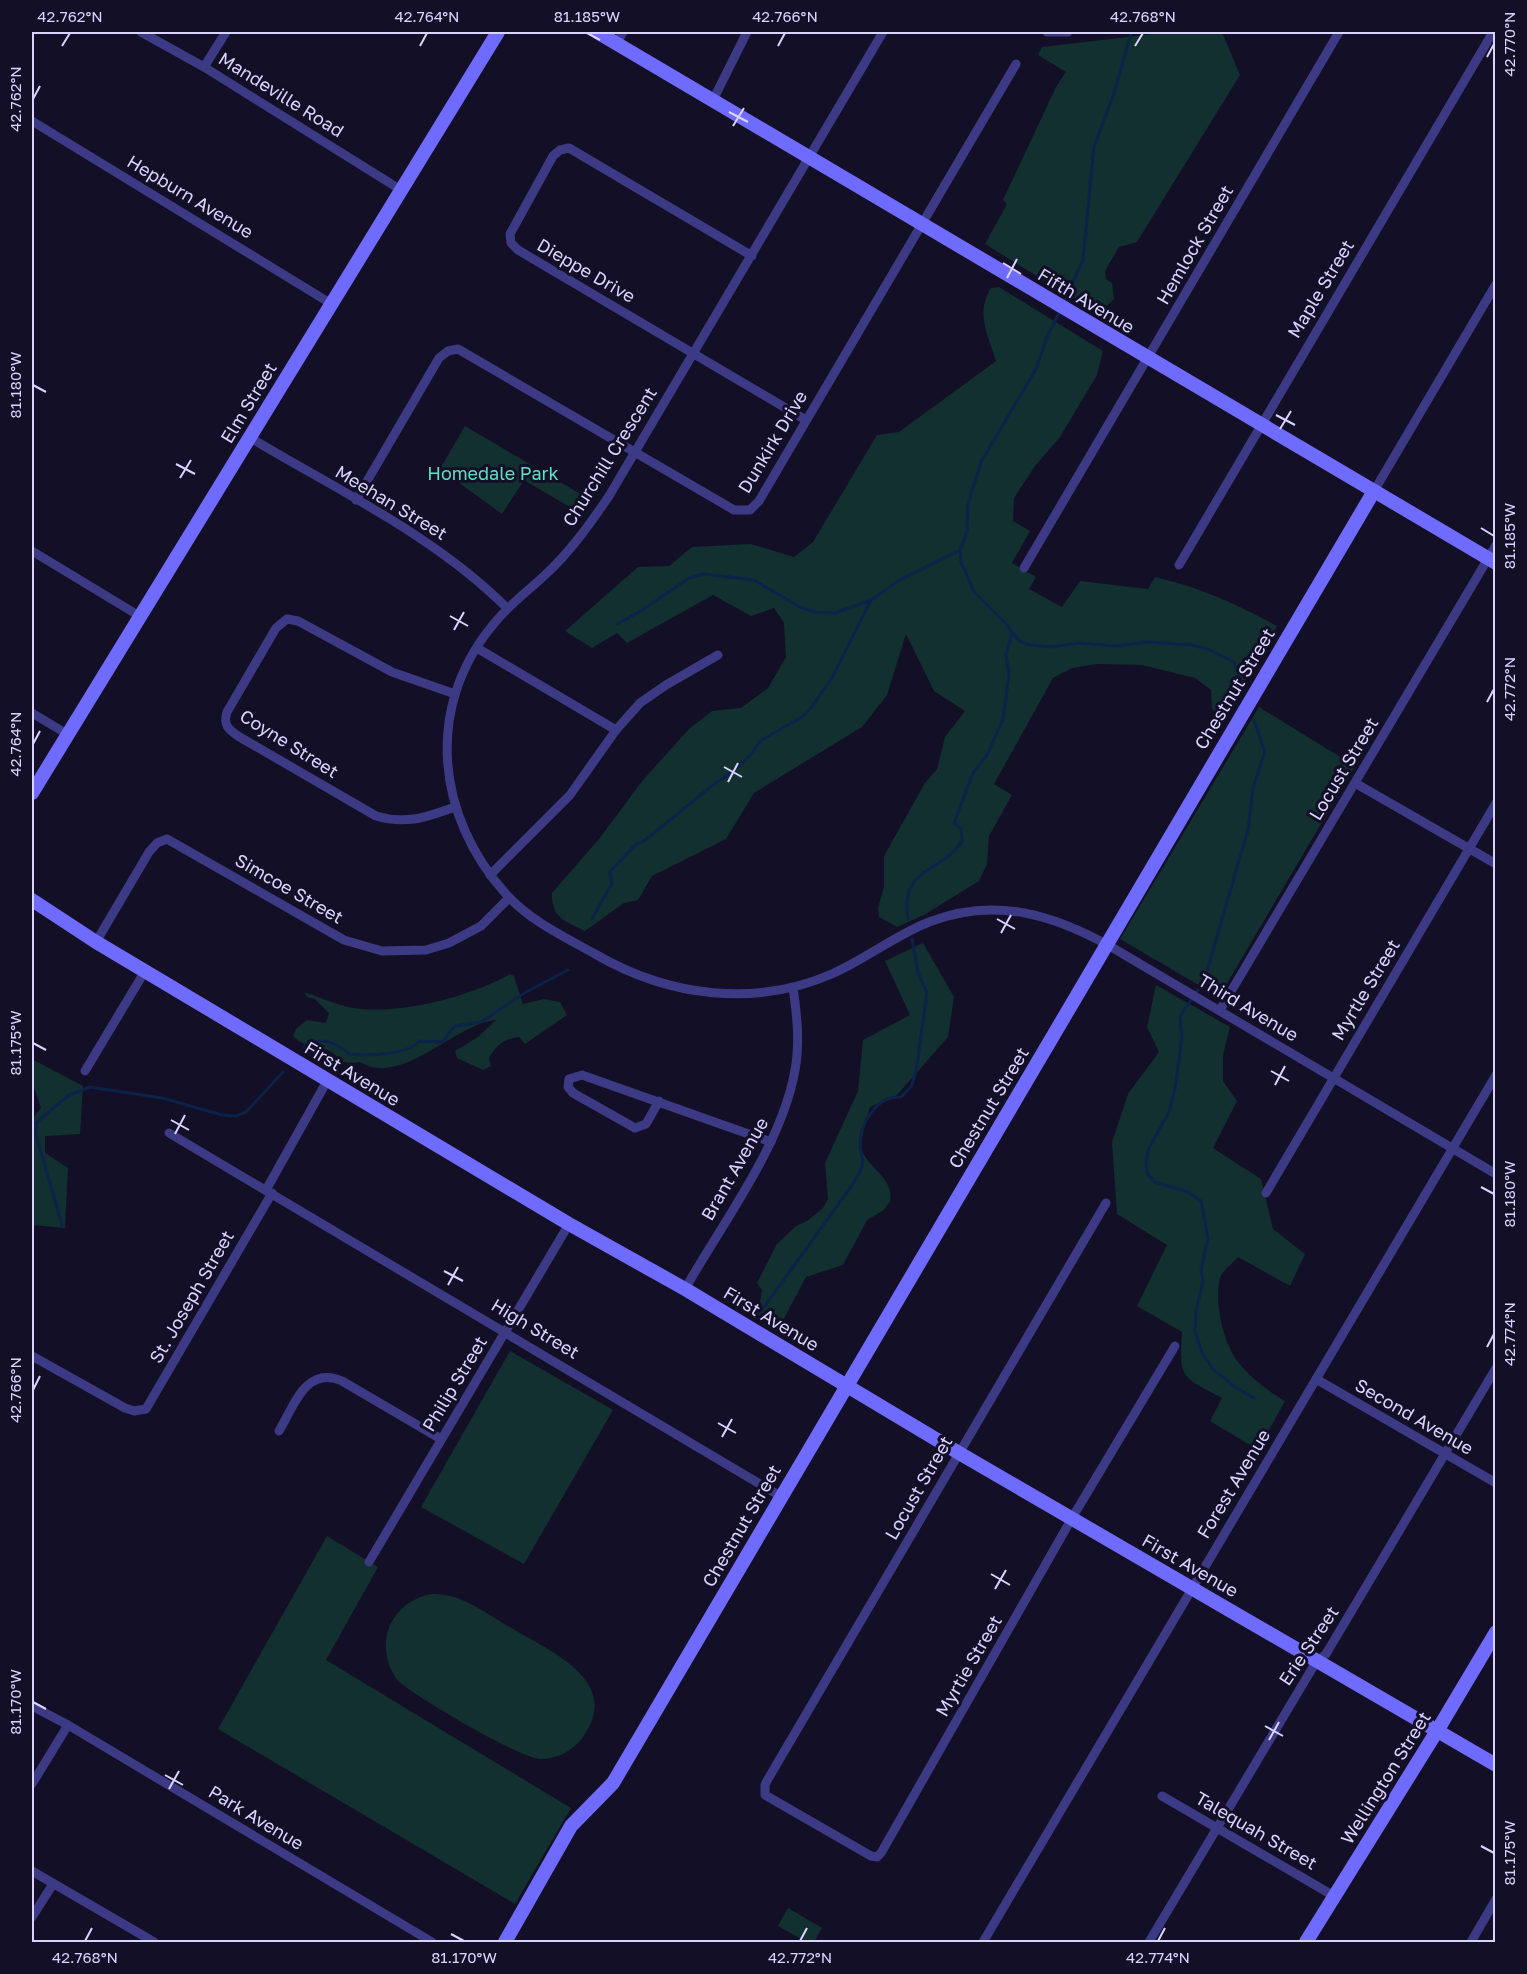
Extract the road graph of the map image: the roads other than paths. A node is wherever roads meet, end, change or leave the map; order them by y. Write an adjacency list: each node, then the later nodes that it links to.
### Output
1 (141, 32): 13 (street, Mandeville Road)
2 (226, 32): 13 (street)
3 (498, 32): 17 (street, Elm Street)
4 (597, 32): 11 (street, Fifth Avenue)
5 (747, 32): 14 (street)
6 (883, 32): 16 (street, Churchill Crescent)
7 (1047, 32): 8 (street)
8 (1068, 32)
9 (1339, 32): 23 (street, Hemlock Street)
10 (1493, 32): 25 (street, Maple Street)
11 (620, 37): 14 (street, Fifth Avenue)
12 (1016, 64): 18 (street, Dunkirk Drive)
13 (204, 67): 17 (street, Mandeville Road)
14 (713, 100): 16 (street, Fifth Avenue)
15 (32, 121): 21 (street, Hepburn Avenue)
16 (809, 157): 18 (street, Fifth Avenue); 19 (street, Churchill Crescent)
17 (401, 190): 21 (street, Elm Street)
18 (922, 224): 23 (street, Fifth Avenue); 24 (street, Dunkirk Drive)
19 (752, 256): 22 (street, Churchill Crescent); 22 (street, Dieppe Drive)
20 (1496, 284): 28 (street, Chestnut Street)
21 (330, 303): 26 (street, Elm Street)
22 (694, 354): 24 (street, Dieppe Drive); 27 (street, Churchill Crescent)
23 (1148, 358): 25 (street, Fifth Avenue); 34 (street, Hemlock Street)
24 (806, 420): 27 (street, Dunkirk Drive)
25 (1261, 424): 28 (street, Fifth Avenue); 33 (street, Maple Street)
26 (249, 437): 29 (street, Meehan Street); 36 (street, Elm Street)
27 (635, 451): 29 (street, Dunkirk Drive); 35 (street, Churchill Crescent)
28 (1374, 491): 32 (street, Fifth Avenue); 53 (street, Chestnut Street)
29 (356, 500): 35 (street, Meehan Street)
30 (1496, 544): 32 (street, Locust Street)
31 (32, 551): 36 (street)
32 (1491, 561): 43 (street, Locust Street)
33 (1179, 565)
34 (1024, 568)
35 (507, 608): 37 (street, Churchill Crescent)
36 (141, 617): 42 (street, Elm Street)
37 (477, 648): 39 (street, Churchill Crescent); 41 (street)
38 (718, 655): 41 (street)
39 (455, 694): 46 (street, Churchill Crescent); 46 (street, Coyne Street)
40 (32, 713): 42 (street)
41 (616, 730): 49 (street)
42 (67, 734): 44 (street, Elm Street)
43 (1355, 783): 47 (street); 56 (street, Locust Street)
44 (32, 793)
45 (1496, 803): 47 (street, Myrtle Street)
46 (455, 807): 49 (street, Churchill Crescent)
47 (1469, 848): 48 (street); 59 (street, Myrtle Street)
48 (1496, 864)
49 (490, 874): 50 (street, Churchill Crescent)
50 (509, 898): 52 (street, Simcoe Street); 55 (street, Churchill Crescent)
51 (32, 900): 52 (street, First Avenue)
52 (96, 942): 54 (street, First Avenue)
53 (1106, 944): 55 (street, Churchill Crescent); 56 (street, Third Avenue); 76 (street, Chestnut Street)
54 (145, 971): 57 (street); 60 (street, First Avenue)
55 (793, 988): 63 (street, Brant Avenue)
56 (1220, 1010): 59 (street, Third Avenue)
57 (85, 1071)
58 (1496, 1075): 64 (street, Forest Avenue)
59 (1334, 1078): 64 (street, Third Avenue); 67 (street, Myrtle Street)
60 (327, 1080): 66 (street, St. Joseph Street); 69 (street, First Avenue)
61 (659, 1101): 61 (street); 63 (street)
62 (169, 1133): 66 (street, High Street)
63 (771, 1142): 70 (street, Brant Avenue)
64 (1452, 1148): 65 (street, Third Avenue); 75 (street, Forest Avenue)
65 (1496, 1174)
66 (269, 1191): 71 (street, High Street); 73 (street, St. Joseph Street)
67 (1266, 1193)
68 (1106, 1203): 79 (street, Locust Street)
69 (569, 1224): 70 (street, First Avenue); 71 (street, Philip Street)
70 (684, 1289): 76 (street, First Avenue)
71 (506, 1331): 78 (street, Philip Street); 82 (street, High Street)
72 (1174, 1346): 83 (street, Myrtie Street)
73 (32, 1356)
74 (1496, 1368): 80 (street, Erie Street)
75 (1316, 1379): 80 (street, Second Avenue); 85 (street, Forest Avenue)
76 (847, 1385): 79 (street, First Avenue); 82 (street, Chestnut Street)
77 (279, 1431): 78 (street)
78 (441, 1439): 84 (street, Philip Street)
79 (958, 1453): 83 (street, First Avenue); 95 (street, Locust Street)
80 (1445, 1454): 81 (street, Second Avenue); 87 (street, Erie Street)
81 (1496, 1483)
82 (780, 1496): 103 (street, Chestnut Street)
83 (1072, 1518): 85 (street, First Avenue); 95 (street, Myrtie Street)
84 (369, 1562)
85 (1192, 1588): 87 (street, First Avenue); 104 (street, Forest Avenue)
86 (1496, 1632): 90 (street, Wellington Street)
87 (1316, 1662): 90 (street, First Avenue); 94 (street, Erie Street)
88 (32, 1706): 89 (street, Park Avenue)
89 (68, 1725): 92 (street); 102 (street, Park Avenue)
90 (1437, 1731): 91 (street, First Avenue); 98 (street, Wellington Street)
91 (1496, 1765)
92 (32, 1784)
93 (1162, 1796): 94 (street, Talequah Street)
94 (1217, 1827): 98 (street, Talequah Street); 105 (street, Erie Street)
95 (884, 1847)
96 (32, 1871): 97 (street)
97 (52, 1884): 100 (street); 101 (street)
98 (1334, 1896): 106 (street, Wellington Street)
99 (1496, 1899): 107 (street)
100 (32, 1917)
101 (154, 1942)
102 (432, 1942)
103 (506, 1942)
104 (983, 1942)
105 (1149, 1942)
106 (1306, 1942)
107 (1471, 1942)

